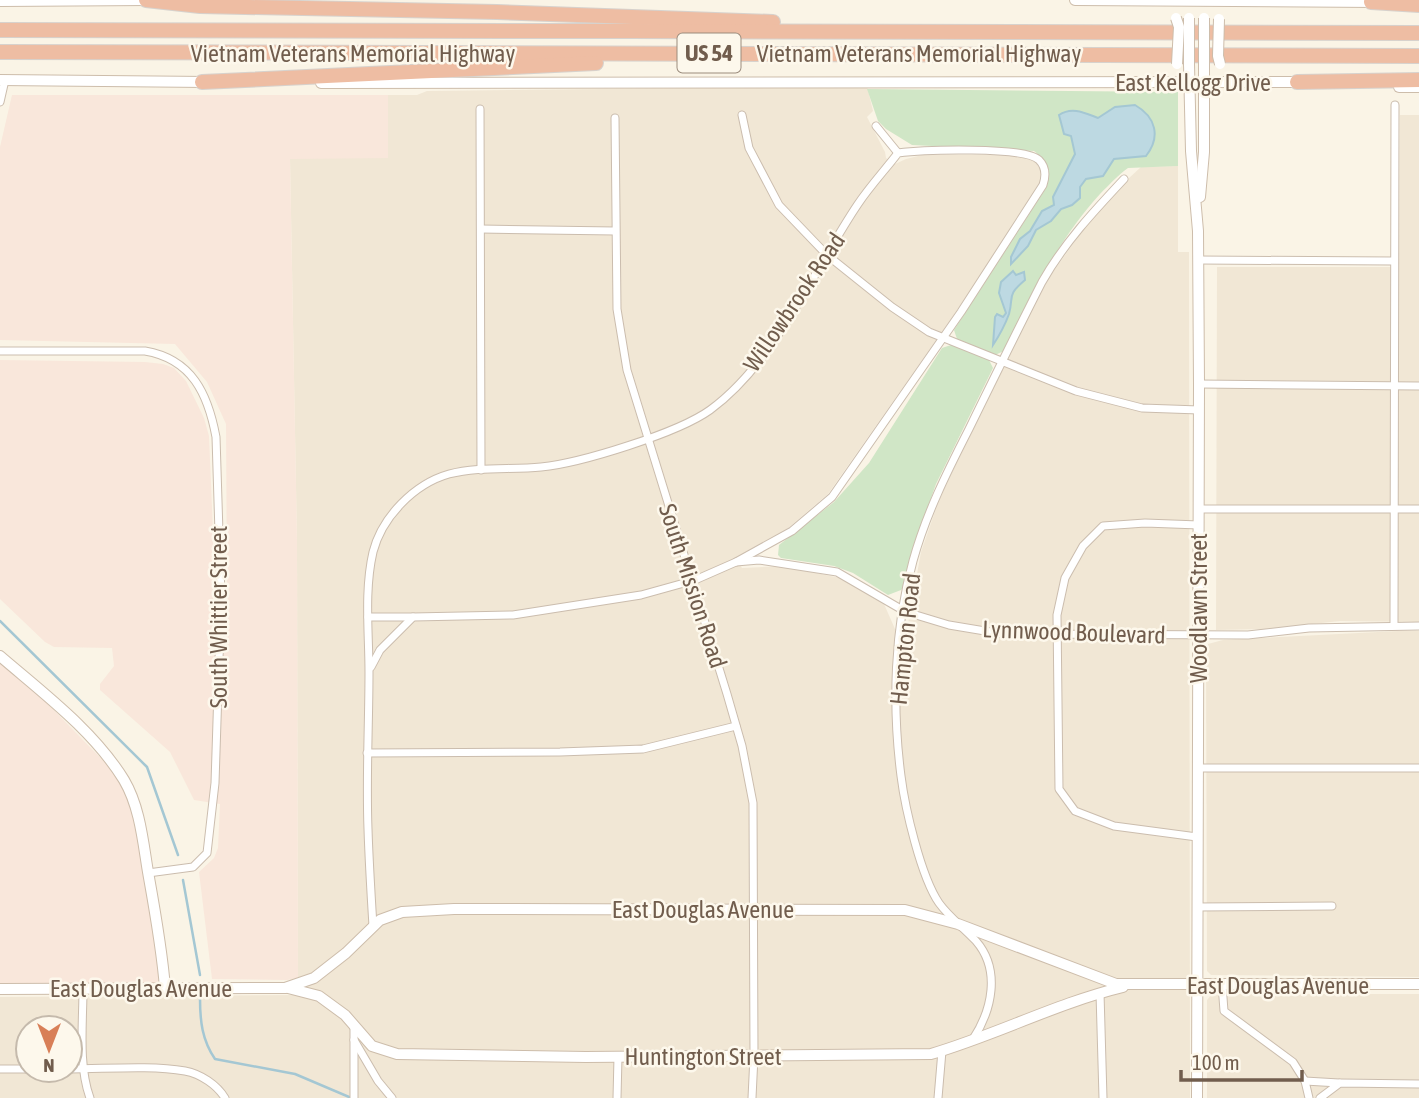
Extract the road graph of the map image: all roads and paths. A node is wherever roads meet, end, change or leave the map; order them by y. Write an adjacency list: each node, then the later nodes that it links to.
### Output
1 (27, 0): 2 (main road); 5 (main road)
2 (148, 0): 13 (highway)
3 (1075, 0): 6 (main road)
4 (1395, 0): 10 (main road)
5 (0, 1)
6 (1153, 1): 7 (main road); 18 (main road, bridge)
7 (1190, 1): 8 (main road); 18 (main road, Woodlawn Street, bridge)
8 (1205, 1): 9 (main road); 24 (main road, Woodlawn Street, bridge)
9 (1241, 2): 10 (main road); 25 (main road, bridge)
10 (1371, 2): 11 (highway)
11 (1419, 5)
12 (0, 30): 13 (highway, Vietnam Veterans Memorial Highway / US 54)
13 (977, 30): 14 (highway, Vietnam Veterans Memorial Highway / US 54)
14 (1419, 33)
15 (0, 52): 16 (highway, Vietnam Veterans Memorial Highway / US 54)
16 (817, 52): 17 (highway, Vietnam Veterans Memorial Highway / US 54); 21 (highway)
17 (1419, 56)
18 (1183, 64): 22 (main road); 23 (main road, Woodlawn Street)
19 (3, 80): 21 (main road, East Kellogg Drive); 28 (street)
20 (1419, 80): 26 (highway)
21 (202, 82): 22 (main road, East Kellogg Drive)
22 (1156, 82): 23 (main road, East Kellogg Drive)
23 (1188, 82): 24 (main road, East Kellogg Drive); 38 (main road, Woodlawn Street)
24 (1203, 82): 25 (main road, East Kellogg Drive); 38 (main road, Woodlawn Street)
25 (1245, 82): 26 (main road, East Kellogg Drive)
26 (1297, 82): 27 (main road, East Kellogg Drive)
27 (1419, 88)
28 (0, 102)
29 (1395, 105): 41 (street)
30 (480, 109): 36 (street)
31 (742, 115): 39 (street)
32 (615, 118): 37 (street, South Mission Road)
33 (876, 126): 34 (street)
34 (898, 153): 39 (street, Willowbrook Road); 42 (street)
35 (1124, 179): 44 (street, Hampton Road)
36 (481, 229): 37 (street); 50 (street)
37 (615, 231): 49 (street, South Mission Road)
38 (1198, 231): 40 (main road, Woodlawn Street)
39 (827, 256): 42 (street); 49 (street, Willowbrook Road)
40 (1198, 260): 41 (street); 45 (main road, Woodlawn Street)
41 (1393, 261): 46 (street)
42 (943, 337): 44 (street); 55 (street)
43 (2, 351): 71 (street, South Whittier Street)
44 (1002, 360): 48 (street); 57 (street, Hampton Road)
45 (1199, 384): 46 (street); 48 (main road, Woodlawn Street)
46 (1393, 386): 47 (street); 52 (street)
47 (1419, 386)
48 (1199, 410): 51 (main road, Woodlawn Street)
49 (647, 438): 50 (street, Willowbrook Road); 56 (street, South Mission Road)
50 (481, 470): 58 (street, Willowbrook Road)
51 (1199, 509): 52 (street); 54 (main road, Woodlawn Street)
52 (1395, 509): 53 (street); 60 (street)
53 (1419, 509)
54 (1199, 525): 62 (street); 63 (main road, Woodlawn Street)
55 (736, 562): 56 (street, Lynnwood Boulevard); 57 (street, Lynnwood Boulevard)
56 (692, 581): 59 (street, Lynnwood Boulevard); 66 (street, South Mission Road)
57 (903, 609): 62 (street, Lynnwood Boulevard); 75 (street, Hampton Road)
58 (368, 617): 59 (street, Lynnwood Boulevard); 65 (street, Willowbrook Road)
59 (414, 617): 65 (street)
60 (1394, 625): 61 (street, Lynnwood Boulevard); 63 (street, Lynnwood Boulevard)
61 (1419, 626)
62 (1057, 635): 63 (street, Lynnwood Boulevard); 70 (street)
63 (1198, 636): 68 (main road, Woodlawn Street)
64 (0, 656): 71 (main road)
65 (369, 673): 67 (street, Willowbrook Road)
66 (736, 726): 67 (street); 74 (street, South Mission Road)
67 (368, 753): 76 (street, Willowbrook Road)
68 (1197, 768): 69 (street); 70 (main road, Woodlawn Street)
69 (1419, 768)
70 (1197, 837): 73 (main road, Woodlawn Street)
71 (148, 873): 81 (main road)
72 (1332, 906): 73 (street)
73 (1197, 907): 77 (main road, Woodlawn Street)
74 (754, 909): 75 (main road, East Douglas Avenue); 76 (main road, East Douglas Avenue); 90 (street, South Mission Road)
75 (958, 924): 80 (main road, East Douglas Avenue); 88 (street, Hampton Road)
76 (373, 926): 82 (main road, East Douglas Avenue)
77 (1196, 984): 78 (main road, East Douglas Avenue); 80 (main road, East Douglas Avenue); 104 (main road, Woodlawn Street)
78 (1222, 984): 79 (main road, East Douglas Avenue); 93 (street)
79 (1419, 984)
80 (1132, 985): 85 (main road, Huntington Street)
81 (165, 988): 82 (main road, East Douglas Avenue); 84 (main road, East Douglas Avenue)
82 (285, 988): 86 (main road, Huntington Street)
83 (0, 989): 84 (main road, East Douglas Avenue)
84 (83, 989): 92 (street)
85 (1100, 993): 88 (main road, Huntington Street); 103 (street)
86 (354, 1025): 87 (street); 91 (main road, Huntington Street)
87 (354, 1040): 98 (street); 99 (street)
88 (970, 1042): 89 (main road, Huntington Street)
89 (942, 1051): 90 (main road, Huntington Street); 102 (street)
90 (754, 1056): 91 (main road, Huntington Street); 101 (street, South Mission Road)
91 (618, 1057): 100 (street)
92 (85, 1069): 96 (street); 97 (street)
93 (1304, 1081): 94 (street); 105 (street)
94 (1340, 1083): 95 (street); 106 (street)
95 (1419, 1084)
96 (90, 1098)
97 (225, 1098)
98 (354, 1098)
99 (392, 1098)
100 (617, 1098)
101 (752, 1098)
102 (938, 1098)
103 (1103, 1098)
104 (1197, 1098)
105 (1309, 1098)
106 (1320, 1098)

